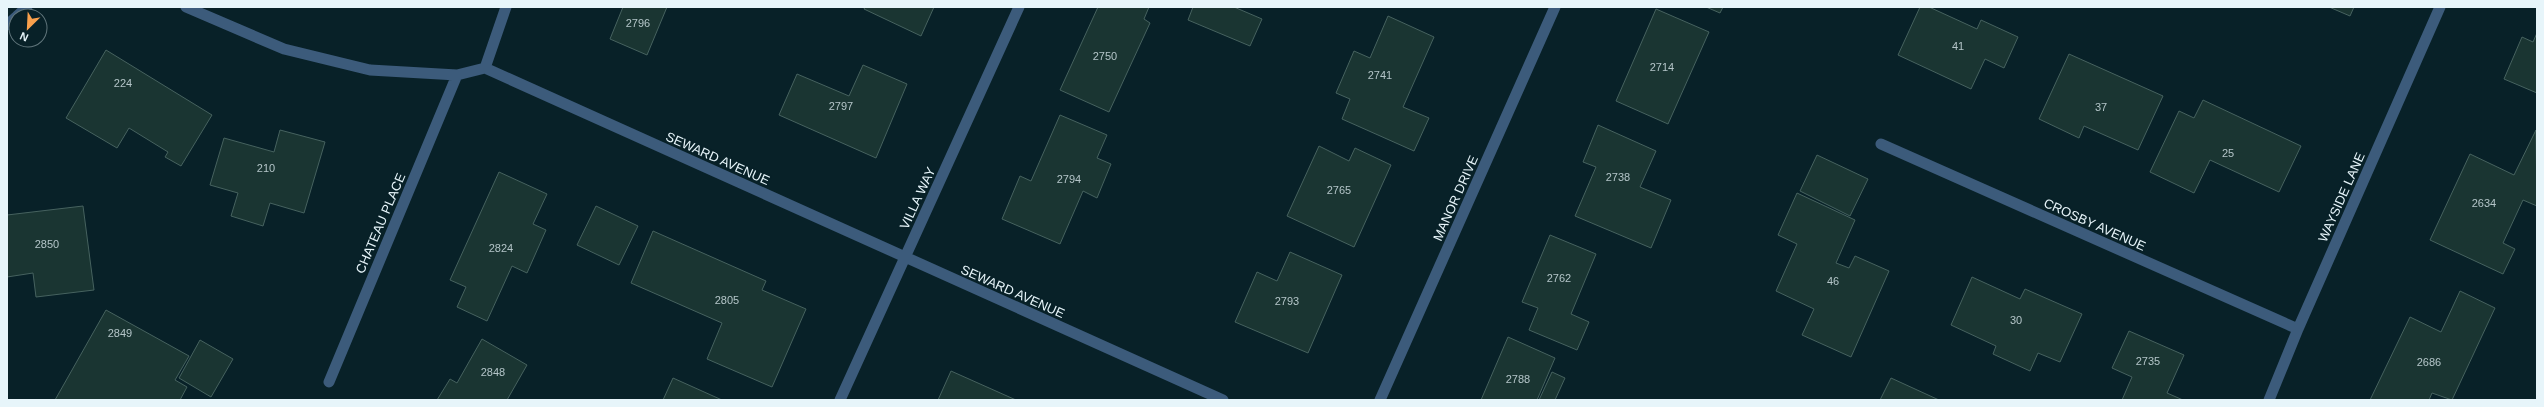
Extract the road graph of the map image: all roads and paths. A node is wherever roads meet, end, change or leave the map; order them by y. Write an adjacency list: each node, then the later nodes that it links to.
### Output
1 (186, 7): 7 (street)
2 (506, 7): 6 (street)
3 (1019, 7): 9 (street, VILLA WAY)
4 (1555, 7): 14 (street, MANOR DRIVE)
5 (2440, 7): 10 (street, WAYSIDE LANE)
6 (485, 68): 7 (street); 9 (street, SEWARD AVENUE)
7 (457, 75): 11 (street, CHATEAU PLACE)
8 (1881, 144): 10 (street, CROSBY AVENUE)
9 (905, 258): 12 (street, VILLA WAY); 13 (street, SEWARD AVENUE)
10 (2298, 329): 15 (street, WAYSIDE LANE)
11 (329, 382)
12 (840, 400)
13 (1223, 400)
14 (1380, 400)
15 (2269, 400)

